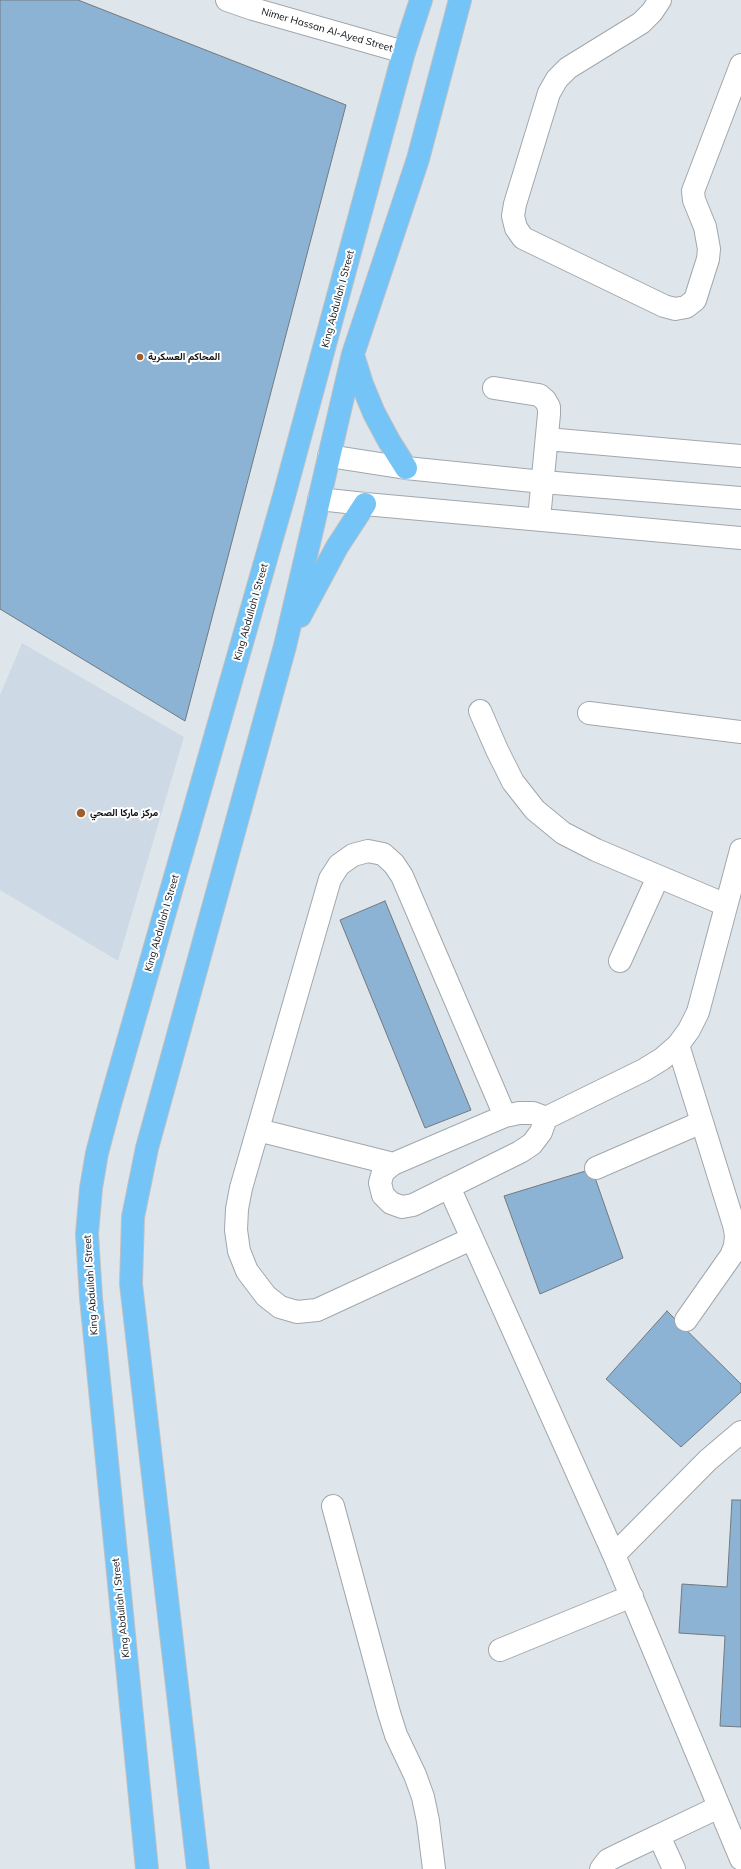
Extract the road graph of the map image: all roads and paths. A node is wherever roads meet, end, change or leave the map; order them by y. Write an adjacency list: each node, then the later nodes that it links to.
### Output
1 (227, 0): 5 (street, Nimer Hassan Al-Ayed Street)
2 (421, 0): 5 (main road, King Abdullah I Street)
3 (460, 0): 7 (main road)
4 (660, 0): 6 (street)
5 (404, 52): 10 (main road, King Abdullah I Street)
6 (741, 65)
7 (353, 354): 11 (main road); 13 (main road)
8 (494, 388): 9 (street)
9 (547, 439): 12 (street); 14 (street)
10 (296, 452): 11 (main road); 15 (main road, King Abdullah I Street)
11 (329, 456): 13 (street); 17 (main road)
12 (741, 456)
13 (406, 468): 14 (street)
14 (543, 482): 16 (street); 19 (street)
15 (284, 496): 17 (main road); 47 (main road, King Abdullah I Street)
16 (741, 498)
17 (319, 499): 18 (street); 21 (main road)
18 (365, 504): 19 (street); 21 (main road)
19 (540, 519): 20 (street)
20 (741, 538)
21 (285, 646): 48 (main road)
22 (480, 711): 26 (street)
23 (588, 713): 24 (street)
24 (741, 732)
25 (741, 850): 27 (street)
26 (658, 877): 27 (street); 28 (street)
27 (726, 905): 29 (street)
28 (620, 960)
29 (678, 1045): 31 (street); 32 (street)
30 (505, 1116): 31 (street); 33 (street); 34 (street)
31 (546, 1118): 36 (street)
32 (702, 1122): 35 (street); 38 (street)
33 (258, 1130): 34 (street); 37 (street)
34 (393, 1164): 36 (street)
35 (596, 1168)
36 (449, 1187): 37 (street)
37 (471, 1239): 41 (street)
38 (686, 1320)
39 (741, 1432): 41 (street)
40 (332, 1506): 49 (street)
41 (614, 1555): 42 (street)
42 (632, 1596): 43 (street); 44 (street)
43 (500, 1650)
44 (719, 1807): 45 (street); 46 (street)
45 (659, 1836): 50 (street); 51 (street)
46 (741, 1859)
47 (147, 1869)
48 (198, 1869)
49 (434, 1869)
50 (601, 1869)
51 (674, 1869)

